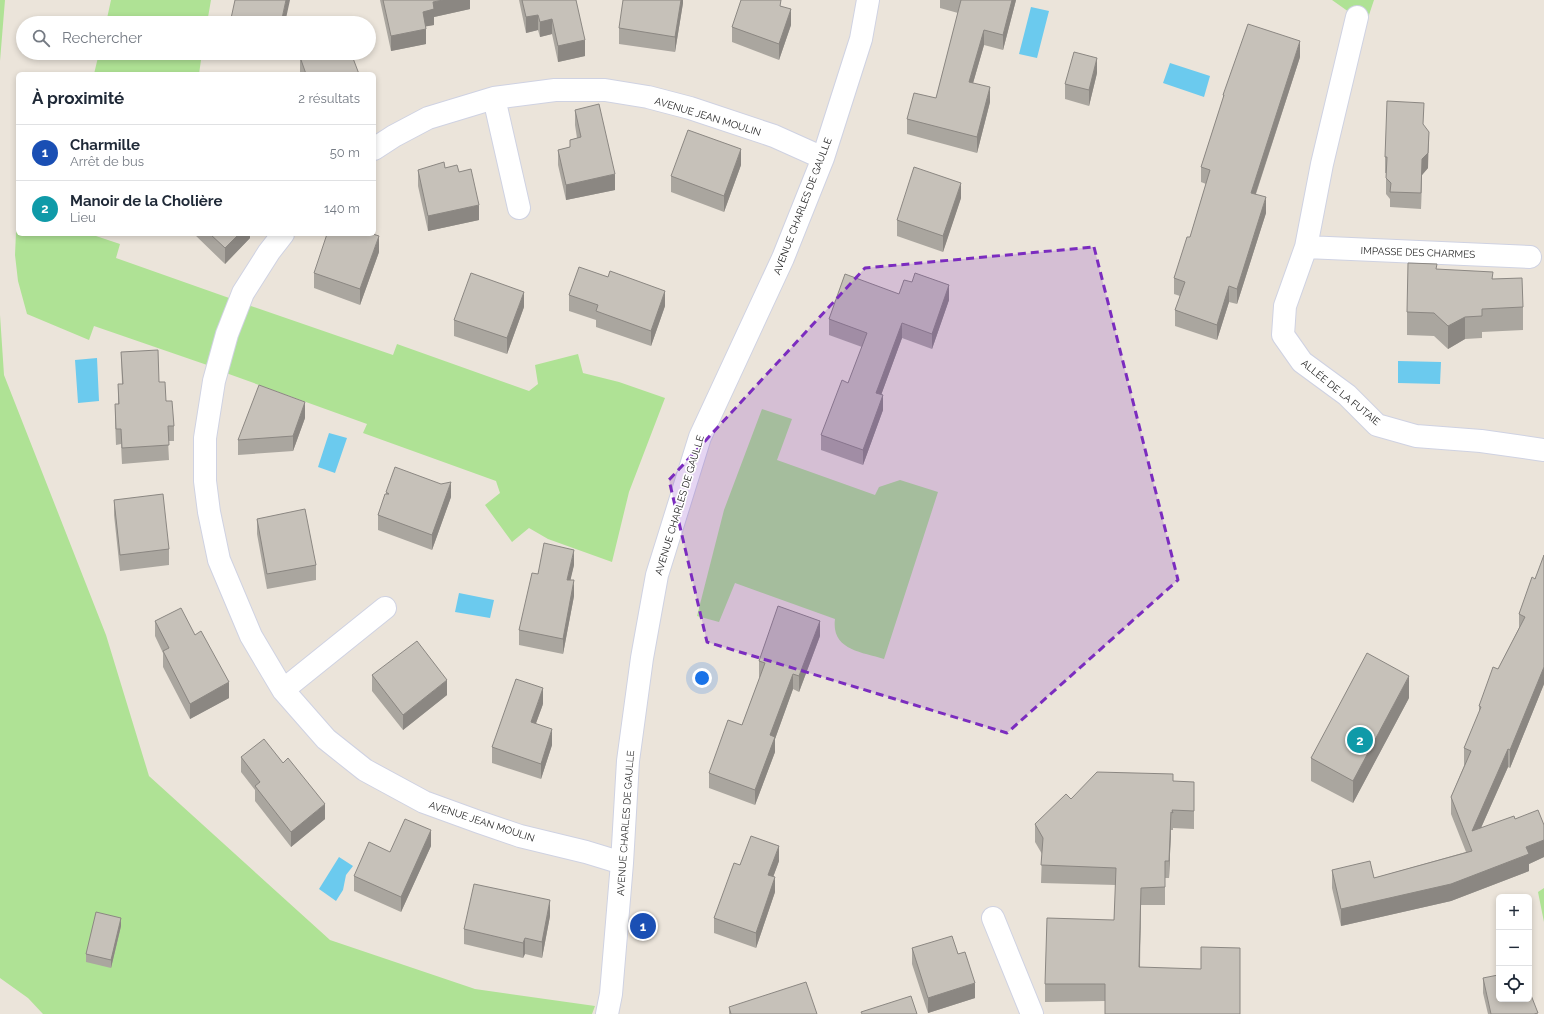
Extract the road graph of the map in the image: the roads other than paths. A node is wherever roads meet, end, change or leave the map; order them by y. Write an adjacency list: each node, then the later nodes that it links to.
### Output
1 (868, 0): 5 (street, AVENUE CHARLES DE GAULLE)
2 (1357, 17): 8 (street, ALLÉE DE LA FUTAIE)
3 (494, 98): 4 (street, AVENUE JEAN MOULIN); 5 (street, AVENUE JEAN MOULIN); 6 (street)
4 (376, 148)
5 (823, 158): 13 (street, AVENUE CHARLES DE GAULLE)
6 (520, 208)
7 (281, 236): 12 (street, AVENUE JEAN MOULIN)
8 (1306, 247): 9 (street, IMPASSE DES CHARMES); 10 (street, ALLÉE DE LA FUTAIE)
9 (1530, 257)
10 (1544, 450)
11 (385, 608): 12 (street)
12 (283, 690): 13 (street, AVENUE JEAN MOULIN)
13 (622, 864): 15 (street, AVENUE CHARLES DE GAULLE)
14 (993, 918): 16 (street)
15 (607, 1014)
16 (1032, 1014)

